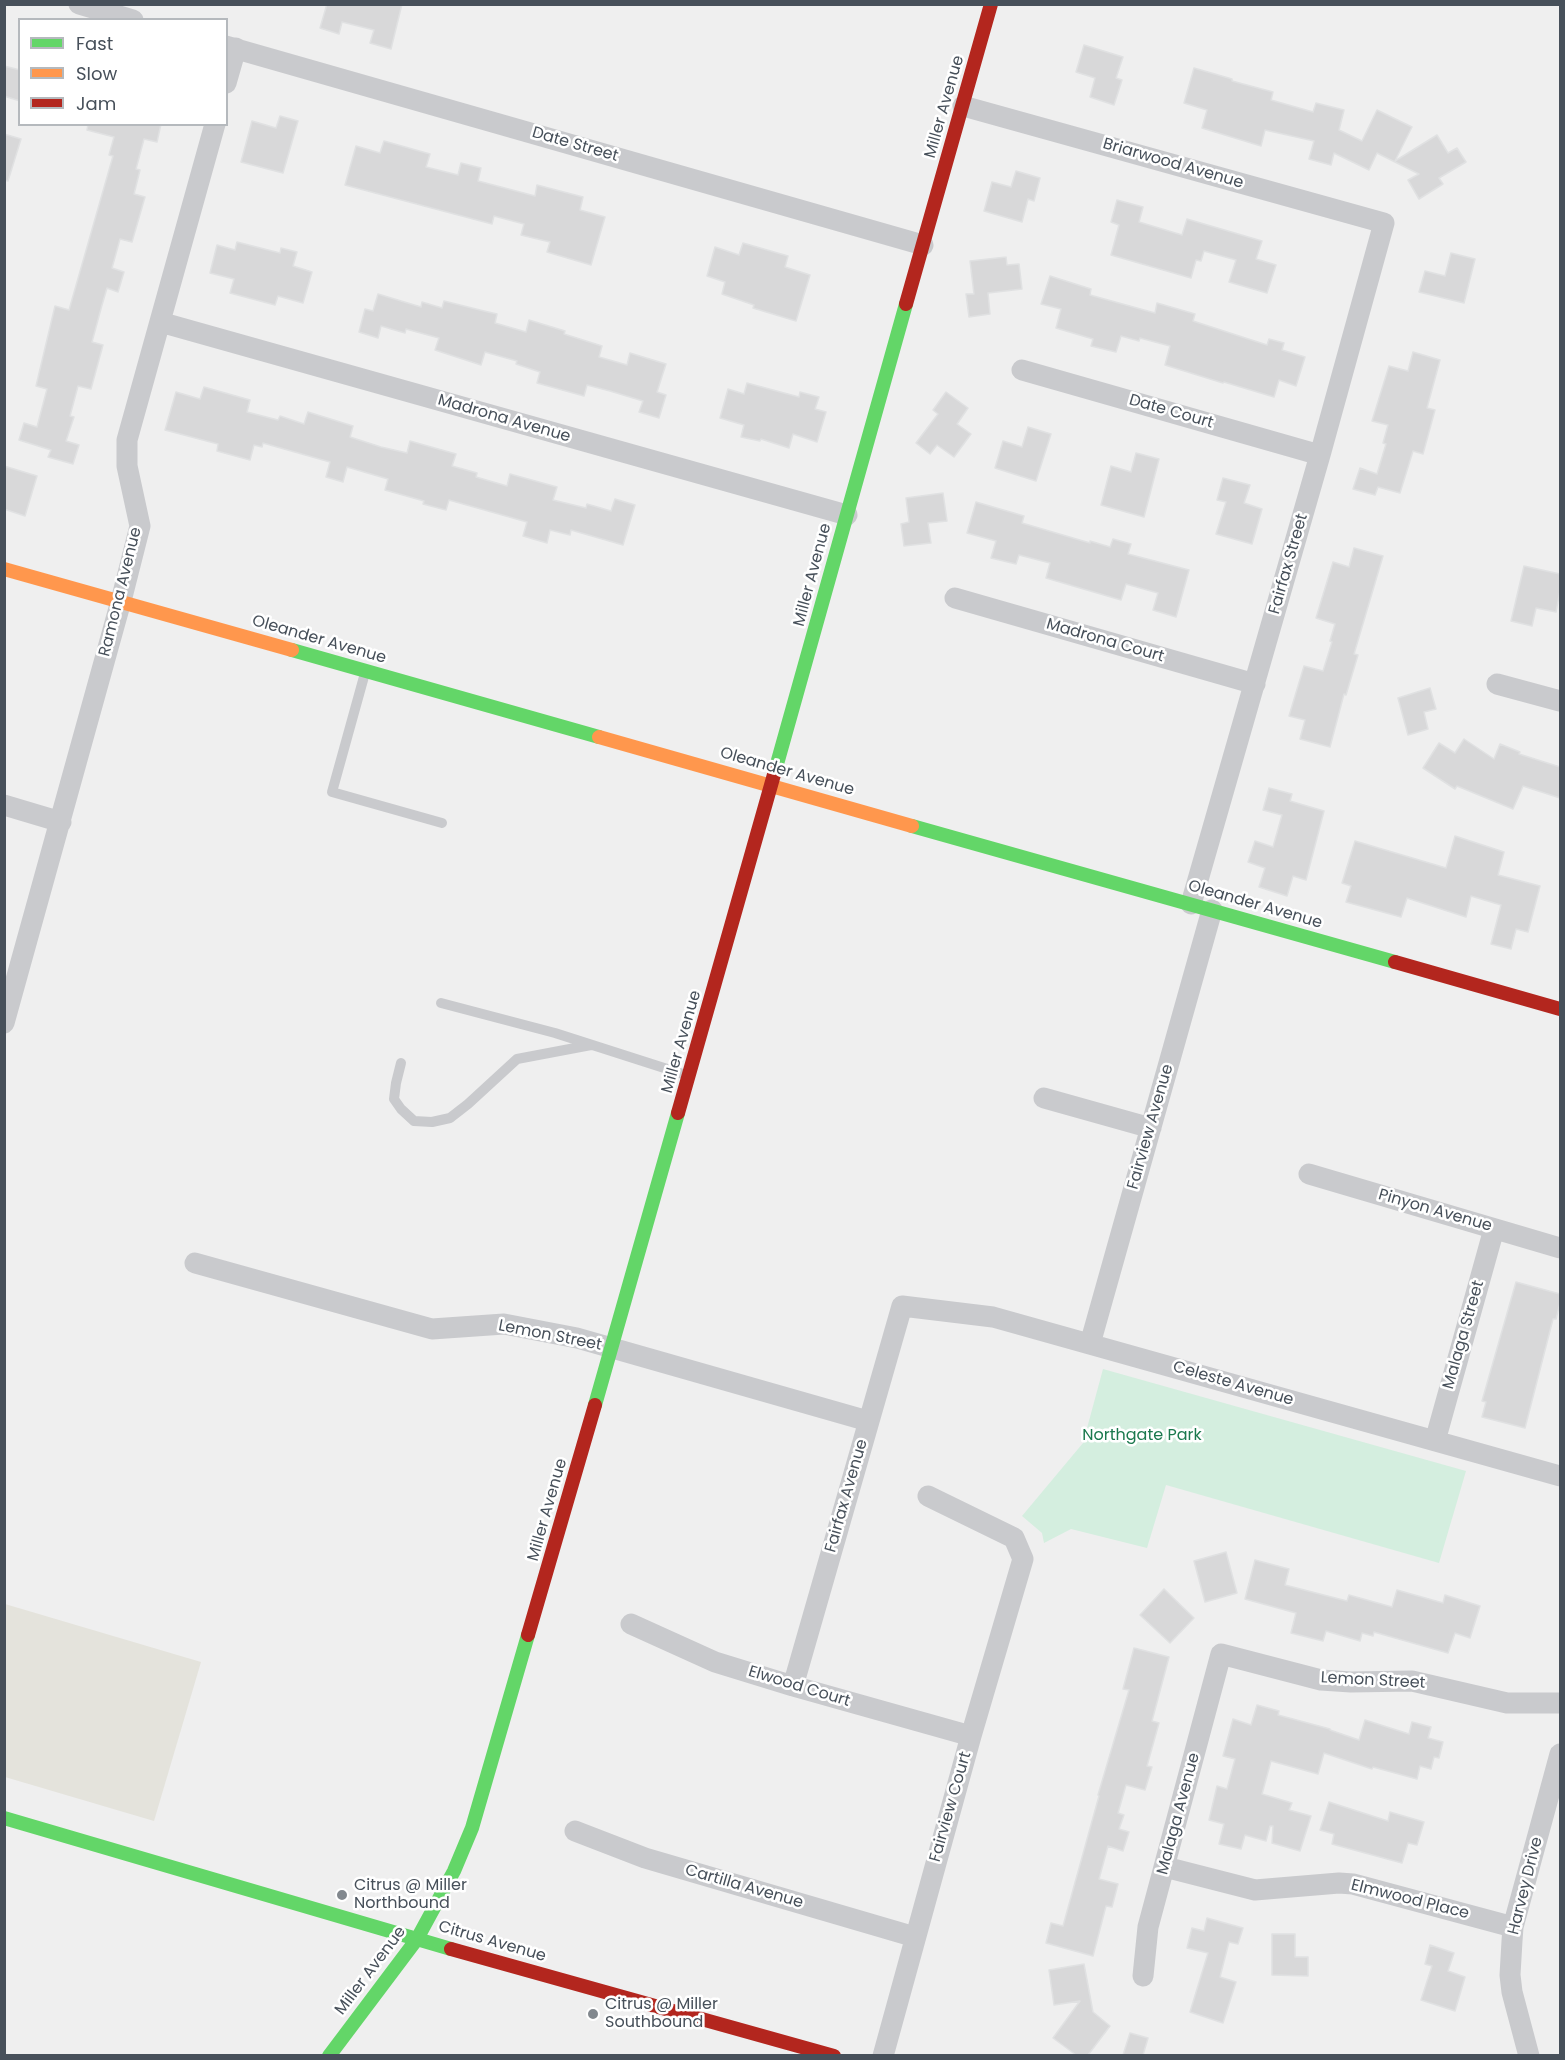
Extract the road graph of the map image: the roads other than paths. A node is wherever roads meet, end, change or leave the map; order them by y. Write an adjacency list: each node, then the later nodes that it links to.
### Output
1 (80, 4): 3 (street)
2 (991, 4): 6 (street, Miller Avenue)
3 (126, 18)
4 (231, 47): 5 (street); 9 (street, Date Street)
5 (228, 68)
6 (963, 106): 8 (street, Briarwood Avenue); 9 (street, Miller Avenue)
7 (214, 126): 10 (street, Ramona Avenue)
8 (1384, 223): 12 (street, Fairfax Street)
9 (923, 245): 13 (street, Miller Avenue)
10 (160, 322): 13 (street, Madrona Avenue); 16 (street, Ramona Avenue)
11 (1022, 369): 12 (street, Date Court)
12 (1320, 455): 18 (street, Fairfax Street)
13 (847, 515): 21 (street, Miller Avenue)
14 (4, 569): 16 (street, Oleander Avenue)
15 (955, 597): 18 (street, Madrona Court)
16 (121, 601): 17 (street, Oleander Avenue); 23 (street, Ramona Avenue)
17 (366, 670): 21 (street, Oleander Avenue); 24 (lane)
18 (1255, 684): 25 (street, Fairfax Street)
19 (1497, 684): 20 (street)
20 (1560, 701)
21 (772, 785): 25 (street, Oleander Avenue); 32 (street, Miller Avenue)
22 (4, 805): 23 (street)
23 (61, 822): 29 (street, Ramona Avenue)
24 (442, 823)
25 (1191, 904): 26 (street, Oleander Avenue)
26 (1212, 910): 28 (street, Oleander Avenue); 34 (street, Fairview Avenue)
27 (441, 1003): 30 (lane)
28 (1560, 1008)
29 (4, 1023)
30 (591, 1045): 31 (lane); 32 (lane)
31 (401, 1063)
32 (690, 1076): 41 (street, Miller Avenue)
33 (1044, 1098): 34 (street)
34 (1151, 1128): 40 (street, Fairview Avenue)
35 (1309, 1174): 36 (street, Pinyon Avenue)
36 (1494, 1229): 37 (street, Pinyon Avenue); 43 (street, Malaga Street)
37 (1560, 1248)
38 (195, 1263): 41 (street, Lemon Street)
39 (902, 1306): 40 (street, Celeste Avenue); 42 (street, Fairfax Avenue)
40 (1090, 1344): 43 (street, Celeste Avenue)
41 (612, 1348): 42 (street, Lemon Street); 57 (street, Miller Avenue)
42 (868, 1421): 48 (street, Fairfax Avenue)
43 (1435, 1441): 44 (street, Celeste Avenue)
44 (1560, 1476)
45 (928, 1496): 50 (street, Fairview Court)
46 (632, 1624): 48 (street, Elwood Court)
47 (1221, 1654): 49 (street, Lemon Street); 54 (street, Malaga Avenue)
48 (793, 1686): 50 (street, Elwood Court)
49 (1560, 1703)
50 (971, 1736): 56 (street, Fairview Court)
51 (1560, 1754): 55 (street, Harvey Drive)
52 (4, 1818): 57 (street, Citrus Avenue)
53 (575, 1831): 56 (street, Cartilla Avenue)
54 (1165, 1867): 55 (street, Elmwood Place); 58 (street, Malaga Avenue)
55 (1513, 1927): 62 (street, Harvey Drive)
56 (915, 1937): 61 (street, Fairview Court)
57 (417, 1939): 59 (street, Miller Avenue); 60 (street, Citrus Avenue)
58 (1143, 1976)
59 (329, 2055)
60 (834, 2055)
61 (883, 2055)
62 (1529, 2055)

